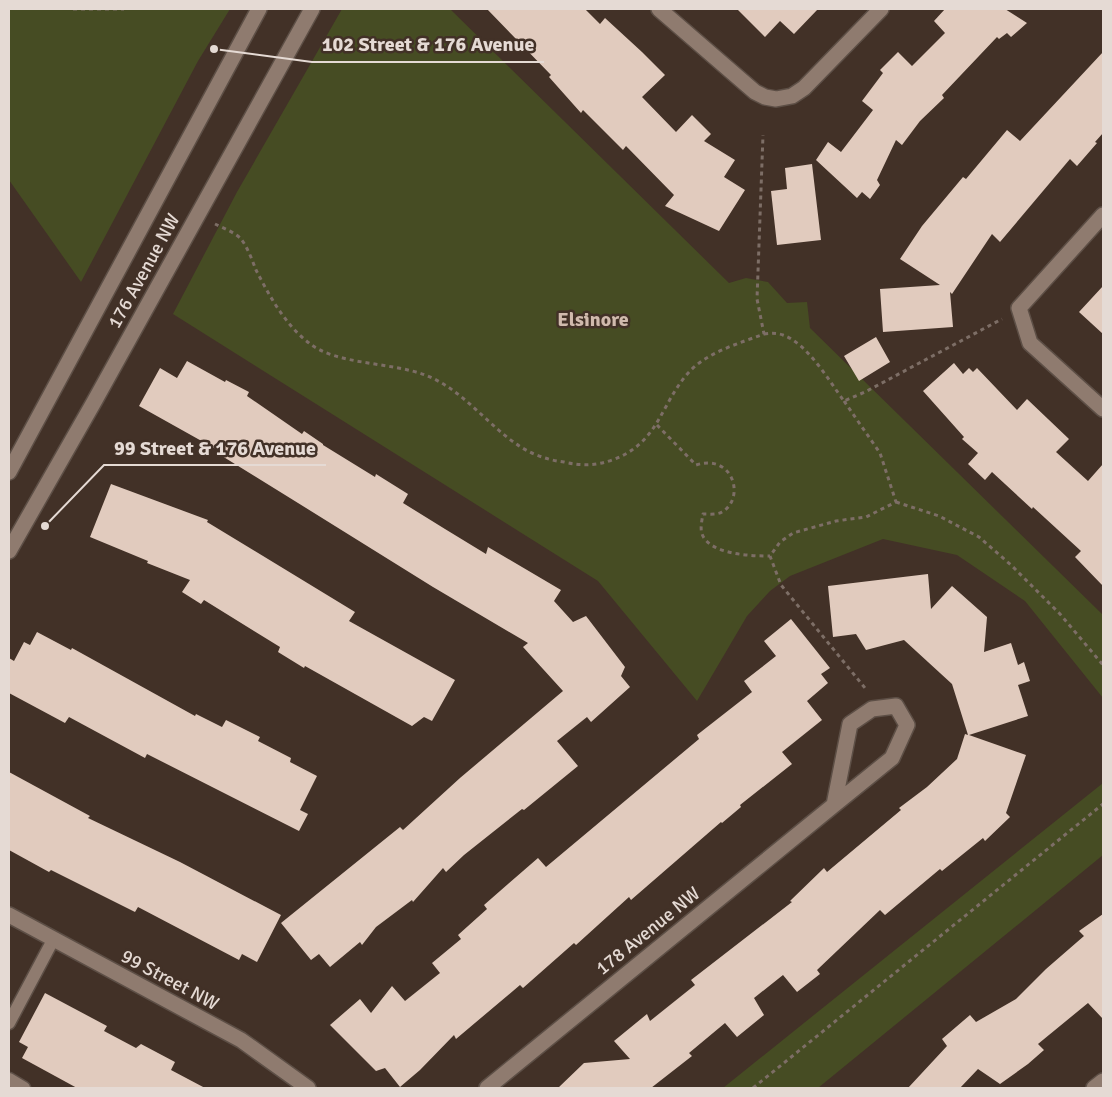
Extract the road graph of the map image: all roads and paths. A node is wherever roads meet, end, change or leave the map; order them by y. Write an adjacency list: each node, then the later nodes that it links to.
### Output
1 (74, 9): 2 (path)
2 (124, 9)
3 (259, 9): 15 (street, 176 Avenue NW)
4 (312, 9): 17 (street, 176 Avenue NW)
5 (659, 9): 6 (street)
6 (881, 9)
7 (763, 135): 11 (path)
8 (1103, 215): 10 (street)
9 (215, 224): 14 (path)
10 (1020, 308): 12 (path); 13 (street)
11 (764, 334): 12 (path); 14 (path)
12 (844, 401): 16 (path)
13 (1103, 409)
14 (657, 425): 18 (path)
15 (9, 472)
16 (896, 502): 18 (path); 19 (path)
17 (9, 551)
18 (770, 556): 20 (path)
19 (1103, 665)
20 (865, 688)
21 (1103, 804): 31 (path)
22 (834, 805): 22 (street, 178 Avenue NW); 30 (street, 178 Avenue NW)
23 (9, 915): 24 (street, 99 Street NW)
24 (53, 940): 25 (lane); 29 (street, 99 Street NW)
25 (9, 1023)
26 (9, 1079): 28 (lane)
27 (1103, 1081): 32 (street)
28 (24, 1088)
29 (308, 1088)
30 (487, 1088)
31 (753, 1088)
32 (1094, 1088)

